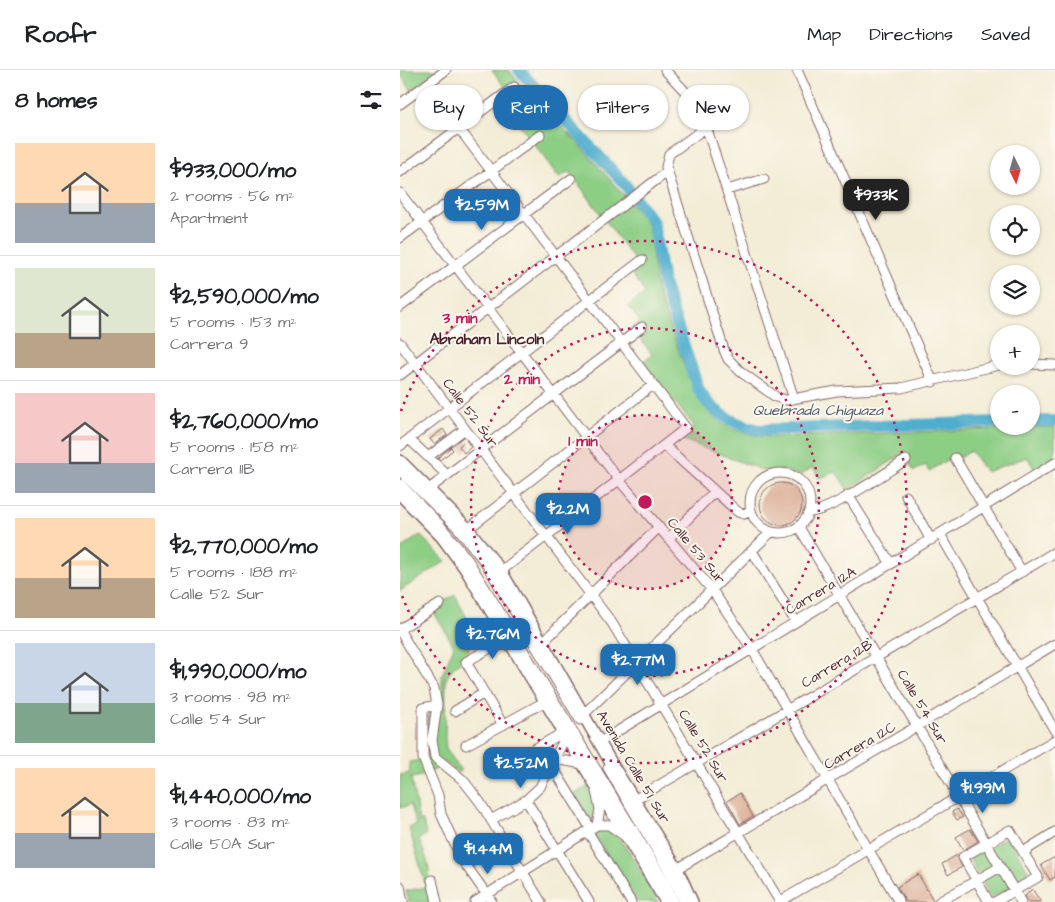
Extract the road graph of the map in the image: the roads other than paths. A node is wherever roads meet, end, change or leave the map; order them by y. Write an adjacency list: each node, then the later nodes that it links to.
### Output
1 (446, 70): 4 (street)
2 (665, 70): 5 (street)
3 (797, 70): 38 (street)
4 (426, 85)
5 (679, 85)
6 (415, 93): 7 (street)
7 (400, 104)
8 (456, 130): 15 (street)
9 (461, 130): 13 (street)
10 (700, 130): 14 (street)
11 (707, 130): 18 (street)
12 (540, 134): 13 (street)
13 (491, 170): 20 (street); 21 (street)
14 (668, 171): 23 (street); 41 (street)
15 (400, 172)
16 (571, 179): 20 (street)
17 (764, 179): 18 (street)
18 (726, 190): 41 (street)
19 (400, 194): 21 (street, Calle 53 Sur)
20 (524, 214): 23 (street); 25 (street)
21 (422, 222): 22 (street); 25 (street, Calle 53 Sur)
22 (400, 238)
23 (556, 256): 26 (street); 28 (street)
24 (642, 260): 26 (street)
25 (455, 266): 27 (street); 28 (street, Calle 53 Sur)
26 (589, 300): 31 (street); 32 (street)
27 (400, 307)
28 (488, 308): 32 (street, Calle 53 Sur); 33 (street)
29 (642, 327): 31 (street)
30 (400, 343): 33 (street, Calle 52 Sur)
31 (621, 343): 39 (street); 40 (street)
32 (522, 352): 40 (street, Calle 53 Sur); 42 (street)
33 (415, 363): 37 (street); 42 (street, Calle 52 Sur)
34 (1040, 364): 35 (street)
35 (1055, 365)
36 (990, 367): 38 (street)
37 (400, 375)
38 (932, 382): 41 (street)
39 (653, 385): 44 (street); 46 (street)
40 (554, 394): 44 (street, Calle 53 Sur); 48 (street)
41 (794, 399)
42 (449, 408): 43 (street, Calle 52 Sur); 45 (street)
43 (465, 429): 48 (street, Calle 52 Sur); 49 (street)
44 (586, 437): 56 (street, Calle 53 Sur); 60 (street)
45 (409, 439): 47 (street); 49 (street)
46 (664, 445): 56 (street); 59 (street)
47 (400, 446)
48 (481, 449): 55 (street); 60 (street, Calle 52 Sur)
49 (428, 457): 55 (street)
50 (955, 458): 64 (street)
51 (906, 460): 62 (street)
52 (400, 461): 58 (main road, Avenida Calle 51 Sur)
53 (1055, 463): 64 (street, Carrera 12A)
54 (400, 470): 145 (street)
55 (447, 475): 58 (street)
56 (620, 480): 68 (street, Calle 53 Sur); 72 (street)
57 (400, 484): 144 (street)
58 (429, 489): 69 (main road, Avenida Calle 51 Sur)
59 (714, 491): 65 (street); 73 (street)
60 (514, 493): 69 (street); 72 (street, Calle 52 Sur)
61 (400, 494): 87 (main road)
62 (848, 495): 66 (street); 77 (street)
63 (906, 496): 74 (street)
64 (984, 507): 71 (street, Carrera 12A); 79 (street)
65 (750, 511): 66 (street); 70 (street)
66 (808, 512): 67 (street)
67 (799, 526): 70 (street); 82 (street, Calle 54 Sur)
68 (659, 527): 73 (street, Calle 53 Sur); 81 (street)
69 (468, 529): 78 (main road, Avenida Calle 51 Sur)
70 (771, 532): 75 (street)
71 (940, 534): 74 (street, Carrera 12A); 83 (street)
72 (547, 536): 78 (street); 81 (street, Calle 52 Sur)
73 (669, 538): 80 (street, Calle 53 Sur)
74 (931, 540): 77 (street, Carrera 12A)
75 (752, 550): 80 (street); 85 (street)
76 (1055, 552): 79 (street, Carrera 12B)
77 (891, 564): 82 (street, Carrera 12A)
78 (501, 571): 88 (main road, Avenida Calle 51 Sur)
79 (1022, 572): 83 (street, Carrera 12B)
80 (712, 590): 90 (street, Calle 53 Sur); 92 (street)
81 (592, 594): 88 (street); 92 (street, Calle 52 Sur)
82 (840, 596): 85 (street, Carrera 12A); 91 (street, Calle 54 Sur)
83 (977, 598): 91 (street, Carrera 12B); 93 (street)
84 (440, 604): 86 (street)
85 (796, 622): 90 (street, Carrera 12A)
86 (400, 630): 97 (street)
87 (507, 638): 94 (street); 95 (main road)
88 (543, 642): 100 (main road, Avenida Calle 51 Sur)
89 (1055, 644): 93 (street, Carrera 12C)
90 (752, 649): 96 (street, Carrera 12A); 98 (street, Calle 53 Sur)
91 (876, 657): 98 (street, Carrera 12B); 102 (street, Calle 54 Sur)
92 (638, 662): 96 (street, Calle 52 Sur); 100 (street)
93 (1018, 667): 102 (street, Carrera 12C); 103 (street)
94 (484, 693): 99 (street); 101 (street)
95 (546, 702): 101 (street); 104 (main road)
96 (662, 704): 106 (street, Carrera 12A); 109 (street, Calle 52 Sur)
97 (438, 705): 117 (street); 123 (street)
98 (786, 710): 109 (street, Carrera 12B); 113 (street, Calle 53 Sur)
99 (455, 711)
100 (584, 714): 106 (main road, Avenida Calle 51 Sur)
101 (503, 725): 107 (street)
102 (918, 727): 113 (street, Carrera 12C); 114 (street, Calle 54 Sur)
103 (1055, 731)
104 (565, 734): 108 (street); 110 (main road); 111 (street)
105 (1055, 740): 114 (street)
106 (600, 742): 116 (main road, Avenida Calle 51 Sur)
107 (466, 745)
108 (553, 762): 110 (street); 115 (street); 118 (street)
109 (697, 763): 116 (street, Carrera 12B); 120 (street, Calle 52 Sur)
110 (583, 764): 112 (main road)
111 (502, 768)
112 (591, 778): 118 (street); 121 (main road)
113 (827, 781): 120 (street, Carrera 12C); 124 (street, Calle 53 Sur)
114 (959, 798): 122 (street, Calle 54 Sur); 124 (street)
115 (526, 800): 117 (street); 125 (street)
116 (634, 800): 129 (main road, Avenida Calle 51 Sur)
117 (491, 820): 130 (street)
118 (592, 829): 121 (street); 125 (street); 142 (street)
119 (1055, 832): 126 (street)
120 (739, 833): 129 (street, Carrera 12C); 147 (street, Calle 52 Sur)
121 (631, 842): 143 (main road)
122 (986, 844): 126 (street); 128 (street, Calle 54 Sur); 132 (street)
123 (456, 847)
124 (869, 850): 147 (street); 148 (street, Calle 53 Sur)
125 (558, 851): 130 (street); 141 (street)
126 (1023, 852): 134 (street)
127 (463, 861): 135 (street)
128 (1000, 867): 132 (street); 134 (street, Calle 54 Sur)
129 (677, 869): 146 (main road, Avenida Calle 51 Sur)
130 (523, 874): 135 (street); 140 (street)
131 (432, 880): 137 (street)
132 (976, 880): 149 (street); 150 (street)
133 (400, 887): 136 (street)
134 (1014, 891): 151 (street); 152 (street, Calle 54 Sur)
135 (487, 894): 138 (street); 139 (street)
136 (403, 902)
137 (437, 902)
138 (475, 902)
139 (492, 902)
140 (540, 902)
141 (590, 902)
142 (631, 902)
143 (666, 902)
144 (674, 902)
145 (684, 902)
146 (692, 902)
147 (779, 902)
148 (899, 902)
149 (940, 902)
150 (989, 902)
151 (995, 902)
152 (1021, 902)

